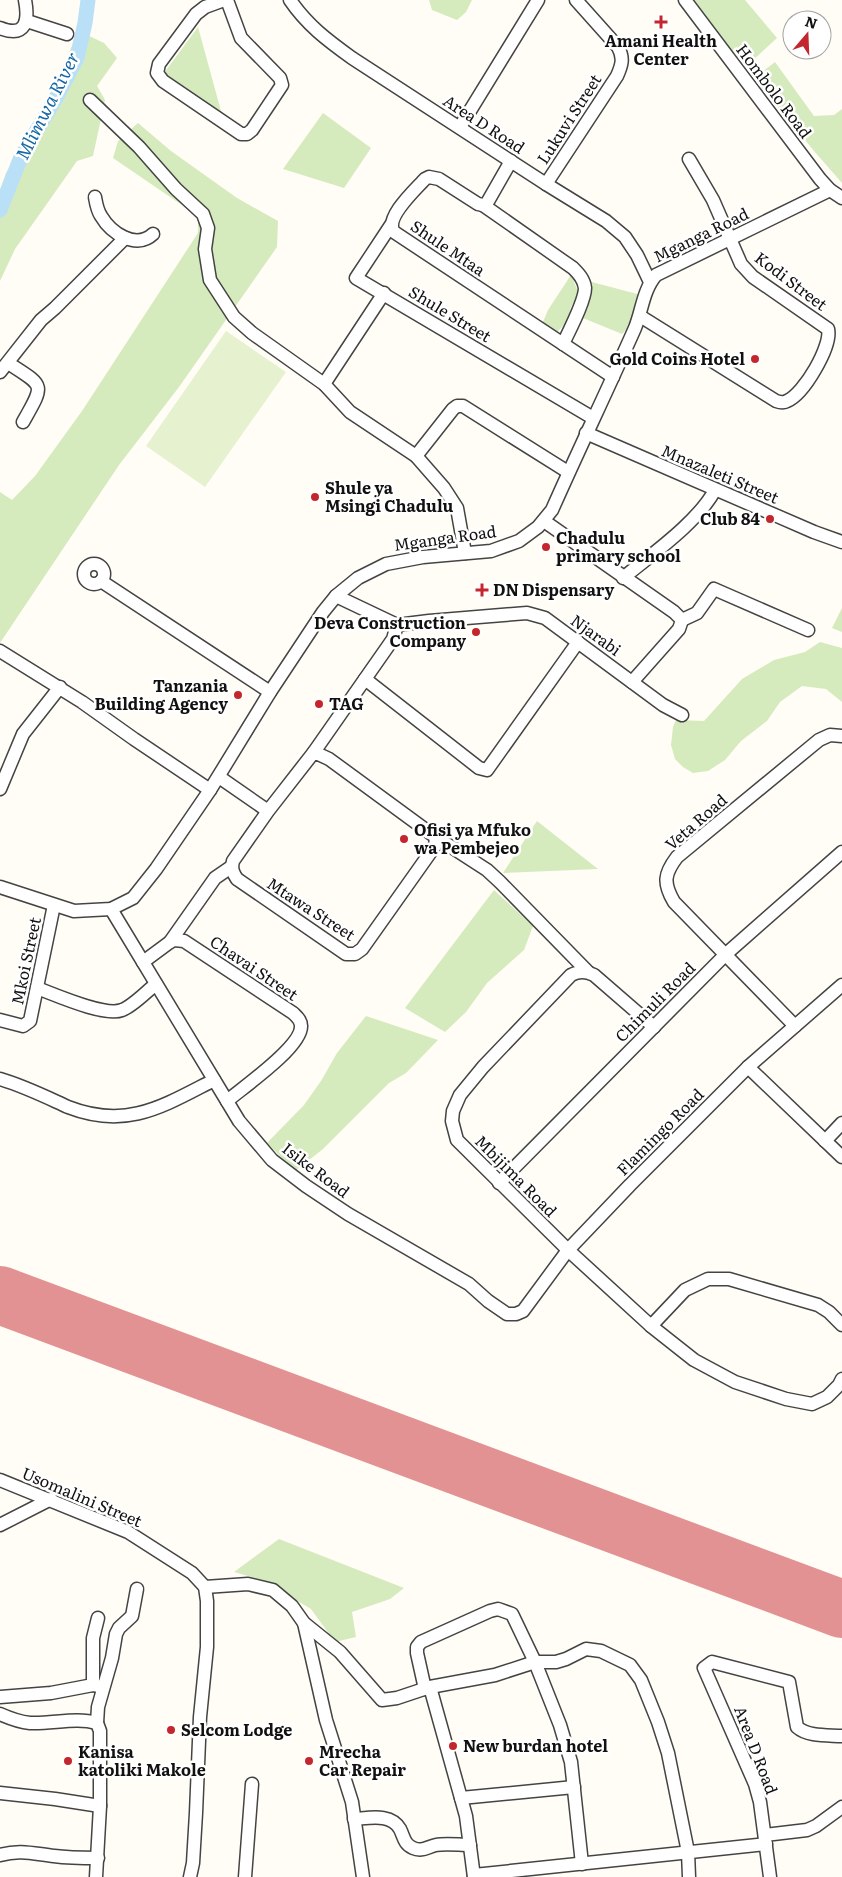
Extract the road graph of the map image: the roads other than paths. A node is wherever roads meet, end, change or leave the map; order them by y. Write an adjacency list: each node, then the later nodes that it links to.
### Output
1 (25, 0): 7 (street)
2 (226, 0): 2 (street)
3 (290, 0): 11 (street, Area D Road)
4 (538, 0): 11 (street)
5 (576, 0): 14 (street, Lukuvi Street)
6 (685, 0): 15 (street, Hombolo Road)
7 (27, 21): 8 (street); 9 (street)
8 (0, 28)
9 (66, 34)
10 (90, 100): 29 (street)
11 (460, 127): 13 (street, Area D Road)
12 (690, 159): 22 (street)
13 (511, 161): 14 (street, Area D Road); 18 (street)
14 (546, 184): 23 (street, Area D Road)
15 (830, 190): 17 (street, Hombolo Road); 22 (street, Mganga Road)
16 (95, 196): 21 (street)
17 (842, 198)
18 (483, 205): 19 (street, Shule Mtaa); 26 (street)
19 (391, 226): 24 (street); 26 (street, Shule Mtaa)
20 (153, 234): 21 (street)
21 (125, 238): 27 (street)
22 (729, 240): 23 (street, Mganga Road); 25 (street, Kodi Street)
23 (650, 282): 25 (street, Mganga Road)
24 (384, 293): 29 (street, Shule Street); 30 (street, Shule Street)
25 (640, 316): 28 (street, Mganga Road)
26 (563, 344): 28 (street, Shule Mtaa)
27 (4, 368): 31 (street)
28 (613, 377): 30 (street, Mganga Road)
29 (324, 384): 33 (street)
30 (593, 418): 32 (street, Mganga Road)
31 (23, 422)
32 (586, 433): 34 (street, Mganga Road); 35 (street, Mnazaleti Street)
33 (416, 456): 34 (street); 38 (street)
34 (568, 472): 36 (street, Mganga Road)
35 (715, 490): 37 (street, Mnazaleti Street); 39 (street)
36 (544, 520): 38 (street, Mganga Road); 39 (street)
37 (842, 542)
38 (465, 553): 41 (street, Mganga Road)
39 (623, 578): 42 (street)
40 (101, 581): 50 (street)
41 (336, 596): 43 (street); 50 (street, Mganga Road)
42 (682, 620): 44 (street); 48 (street)
43 (397, 625): 45 (street, Njarabi); 47 (street)
44 (808, 630)
45 (578, 642): 47 (street); 48 (street, Njarabi)
46 (0, 651): 49 (street)
47 (365, 679): 53 (street)
48 (632, 682): 51 (street, Njarabi)
49 (60, 687): 55 (street); 56 (street)
50 (270, 692): 54 (street, Mganga Road)
51 (682, 715)
52 (842, 736): 65 (street, Veta Road)
53 (314, 752): 57 (street); 58 (street)
54 (219, 777): 56 (street, Mganga Road); 57 (street)
55 (0, 789)
56 (210, 790): 63 (street, Mganga Road)
57 (268, 811): 60 (street)
58 (436, 837): 60 (street, Mtawa Street); 67 (street)
59 (842, 852): 65 (street, Chimuli Road)
60 (231, 867): 64 (street)
61 (0, 887): 62 (street)
62 (54, 906): 63 (street); 70 (street, Mkoi Street)
63 (112, 909): 66 (street, Isike Road)
64 (170, 942): 66 (street); 77 (street, Chavai Street)
65 (726, 954): 72 (street, Veta Road); 73 (street, Chimuli Road)
66 (144, 962): 68 (street, Isike Road)
67 (588, 972): 73 (street); 81 (street, Mbijima Road)
68 (156, 984): 70 (street); 76 (street, Isike Road)
69 (842, 985): 72 (street, Flamingo Road)
70 (37, 988): 71 (street, Mkoi Street)
71 (0, 1020)
72 (795, 1026): 74 (street, Flamingo Road)
73 (654, 1027): 81 (street, Chimuli Road)
74 (748, 1067): 79 (street); 82 (street, Flamingo Road)
75 (0, 1079): 76 (street)
76 (214, 1080): 77 (street, Isike Road)
77 (226, 1101): 83 (street, Isike Road)
78 (842, 1123): 79 (street)
79 (824, 1141): 80 (street)
80 (842, 1157)
81 (499, 1183): 82 (street, Mbijima Road)
82 (568, 1250): 83 (street, Flamingo Road); 85 (street, Mbijima Road)
83 (516, 1314)
84 (841, 1323): 85 (street)
85 (651, 1326): 86 (street, Mbijima Road)
86 (842, 1379)
87 (0, 1480): 88 (street, Usomalini Street)
88 (51, 1499): 89 (street); 90 (street, Usomalini Street)
89 (0, 1525)
90 (205, 1587): 93 (street); 116 (street)
91 (137, 1589): 95 (street)
92 (98, 1618): 95 (street)
93 (304, 1624): 96 (street); 107 (street)
94 (536, 1662): 96 (street); 96 (street); 102 (street); 110 (street)
95 (98, 1686): 97 (street); 99 (street)
96 (428, 1688): 104 (street)
97 (0, 1697)
98 (0, 1714): 99 (street)
99 (98, 1723): 105 (street)
100 (842, 1736): 108 (street, Area D Road)
101 (252, 1784): 117 (street)
102 (574, 1786): 104 (street); 113 (street)
103 (0, 1793): 105 (street)
104 (461, 1798): 109 (street)
105 (100, 1806): 112 (street)
106 (842, 1808): 108 (street)
107 (354, 1819): 109 (street); 118 (street)
108 (766, 1840): 110 (street); 120 (street, Area D Road)
109 (470, 1845): 114 (street)
110 (688, 1852): 113 (street); 119 (street)
111 (0, 1855): 112 (street)
112 (98, 1858): 115 (street)
113 (582, 1864): 114 (street)
114 (474, 1876)
115 (96, 1877)
116 (190, 1877)
117 (245, 1877)
118 (363, 1877)
119 (689, 1877)
120 (770, 1877)

